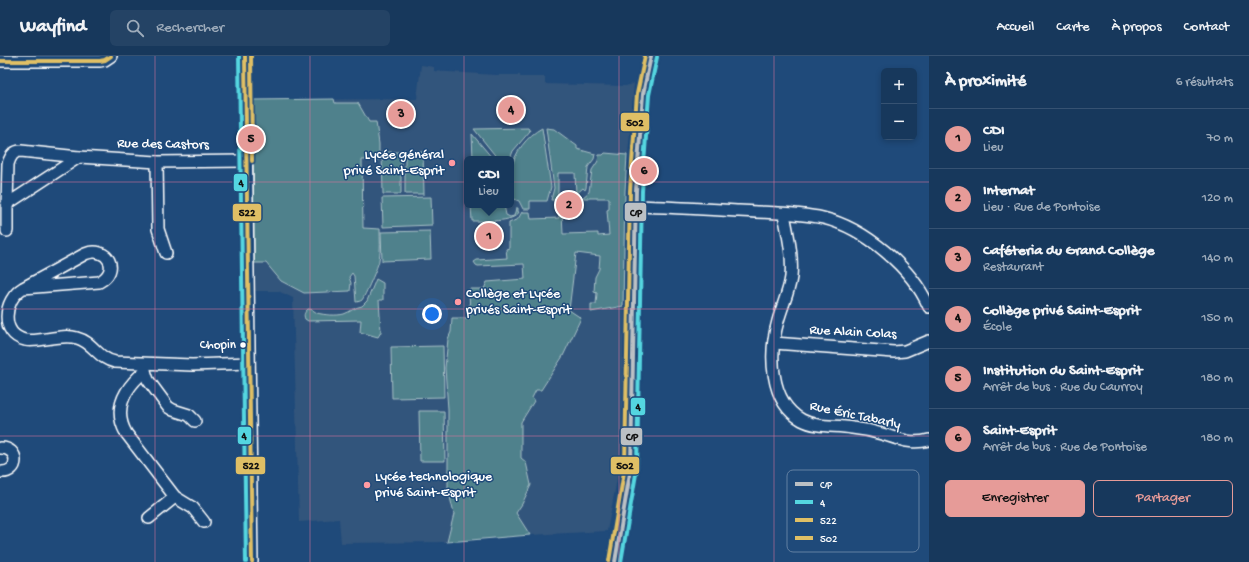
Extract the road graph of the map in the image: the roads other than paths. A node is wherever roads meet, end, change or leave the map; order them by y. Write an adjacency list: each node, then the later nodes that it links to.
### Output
1 (111, 56): 4 (street)
2 (245, 56): 6 (street)
3 (651, 56): 9 (street)
4 (0, 61)
5 (79, 156): 7 (street, Rue des Castors); 8 (street); 8 (street, Rue des Castors)
6 (246, 161): 7 (street, Rue des Castors); 17 (street)
7 (157, 162): 12 (street)
8 (7, 204): 11 (street, Rue des Castors)
9 (636, 206): 10 (street); 27 (street)
10 (784, 214): 14 (street); 16 (street, Rue Éric Tabarly)
11 (7, 231)
12 (166, 253)
13 (23, 288): 13 (street); 18 (street)
14 (929, 307)
15 (929, 341): 16 (street, Rue Alain Colas)
16 (774, 343): 20 (street, Rue Éric Tabarly)
17 (249, 363): 18 (street); 26 (street)
18 (145, 367): 19 (street); 23 (street)
19 (195, 421)
20 (929, 440)
21 (0, 448): 22 (street)
22 (0, 472)
23 (175, 497): 24 (street); 25 (street)
24 (149, 518)
25 (204, 522)
26 (252, 562)
27 (615, 562)

